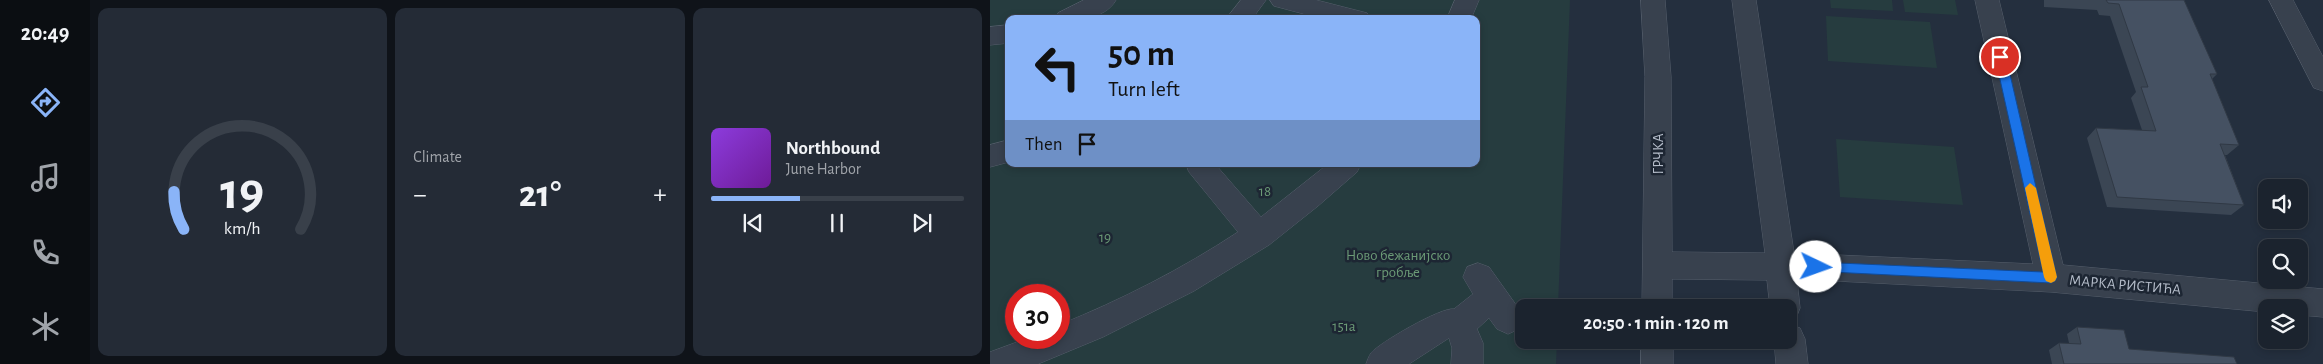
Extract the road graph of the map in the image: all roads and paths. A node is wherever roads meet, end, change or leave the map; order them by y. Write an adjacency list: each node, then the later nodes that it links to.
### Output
1 (1104, 0): 9 (street)
2 (1254, 0): 10 (street)
3 (1282, 0): 11 (street)
4 (1468, 0): 12 (street)
5 (1653, 0): 21 (street, ГРЧКА)
6 (1744, 0): 22 (street)
7 (1987, 0): 23 (street)
8 (2281, 0): 15 (street)
9 (1078, 15)
10 (1241, 15)
11 (1343, 15)
12 (1461, 15)
13 (1005, 34): 14 (street)
14 (990, 36)
15 (2323, 81)
16 (1005, 152): 17 (street)
17 (990, 156)
18 (1202, 167): 20 (street)
19 (1344, 167): 20 (street)
20 (1259, 236): 31 (street)
21 (1658, 265): 22 (street, МАРКА РИСТИЋА); 25 (street, ГРЧКА)
22 (1781, 266): 23 (street, МАРКА РИСТИЋА); 26 (street)
23 (2051, 278): 27 (street, МАРКА РИСТИЋА)
24 (1493, 297): 28 (street)
25 (1657, 299)
26 (1784, 299)
27 (2323, 303)
28 (1458, 325): 32 (street); 33 (street)
29 (1657, 349): 34 (street)
30 (1790, 349): 35 (street)
31 (998, 364)
32 (1382, 364)
33 (1466, 364)
34 (1657, 364)
35 (1792, 364)

